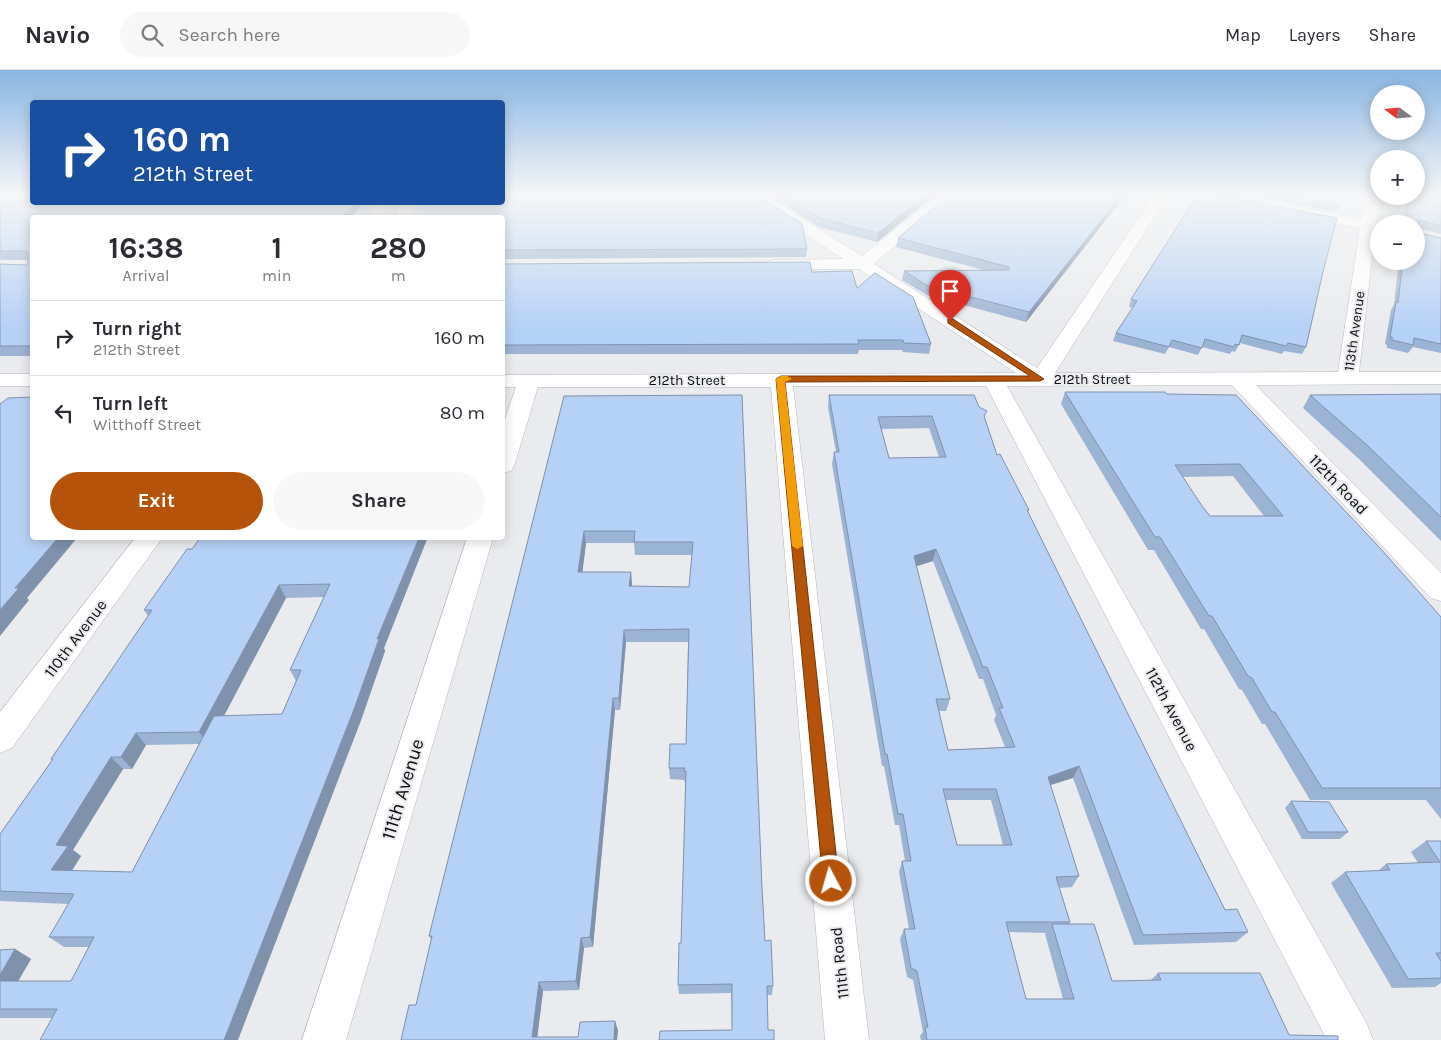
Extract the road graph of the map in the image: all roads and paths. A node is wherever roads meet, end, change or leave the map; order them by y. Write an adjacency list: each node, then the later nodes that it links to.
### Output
1 (824, 239): 5 (street)
2 (893, 239): 5 (street)
3 (1132, 239): 12 (street)
4 (1370, 249): 8 (street, 113th Avenue)
5 (863, 264): 6 (street); 12 (street)
6 (762, 265)
7 (1237, 378): 8 (street, 212th Street); 12 (street, 212th Street); 20 (street, 112th Road)
8 (1348, 378): 9 (street, 212th Street)
9 (1441, 378)
10 (781, 379): 11 (street, 212th Street); 16 (street, 212th Street); 23 (street, 111th Road)
11 (993, 379): 12 (street, 212th Street); 24 (street, 112th Avenue)
12 (1040, 379)
13 (30, 380): 14 (street)
14 (2, 381)
15 (505, 381): 16 (street, 212th Street)
16 (529, 381): 17 (street)
17 (505, 457)
18 (148, 540): 21 (street, 110th Avenue)
19 (479, 540): 22 (street, 111th Avenue)
20 (1441, 591)
21 (0, 738)
22 (324, 1040)
23 (847, 1040)
24 (1351, 1040)

